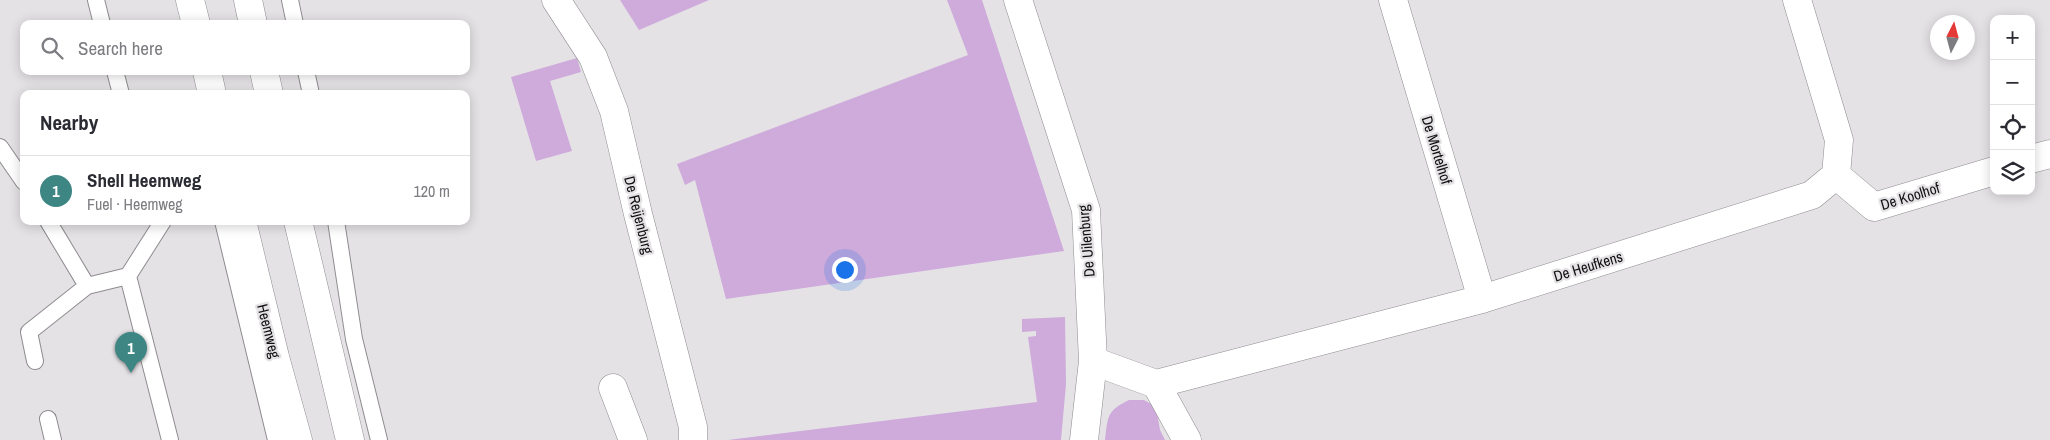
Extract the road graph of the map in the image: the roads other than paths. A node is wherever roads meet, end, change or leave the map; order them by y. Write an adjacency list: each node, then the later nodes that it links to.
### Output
1 (96, 0): 9 (lane)
2 (190, 0): 10 (street)
3 (248, 0): 11 (street)
4 (290, 0): 12 (lane)
5 (556, 0): 48 (street, De Reijenburg)
6 (1018, 0): 37 (street, De Uilenburg)
7 (1393, 0): 35 (street, De Mortelhof)
8 (1797, 0): 25 (street)
9 (101, 20)
10 (195, 20)
11 (252, 20)
12 (294, 20)
13 (116, 75): 17 (lane)
14 (208, 75): 18 (street)
15 (265, 75): 19 (street)
16 (307, 75): 20 (lane)
17 (120, 90)
18 (211, 90)
19 (268, 90)
20 (310, 90)
21 (0, 147): 26 (lane)
22 (2050, 154): 23 (street)
23 (2035, 158)
24 (1990, 172): 25 (street, De Koolhof)
25 (1836, 175): 35 (street, De Heufkens)
26 (20, 176)
27 (50, 225): 34 (lane)
28 (158, 225): 33 (lane)
29 (224, 225): 43 (lane, Heemweg)
30 (243, 225): 44 (street, Heemweg)
31 (299, 225): 45 (street)
32 (337, 225): 46 (lane)
33 (128, 276): 34 (lane); 42 (lane)
34 (87, 286): 36 (lane)
35 (1482, 299): 38 (street, De Heufkens)
36 (35, 361)
37 (1093, 361): 38 (street); 49 (street)
38 (1156, 384): 50 (street)
39 (613, 388): 47 (street)
40 (48, 419): 41 (lane)
41 (53, 440)
42 (170, 440)
43 (276, 440)
44 (298, 440)
45 (350, 440)
46 (379, 440)
47 (633, 440)
48 (693, 440)
49 (1084, 440)
50 (1187, 440)

